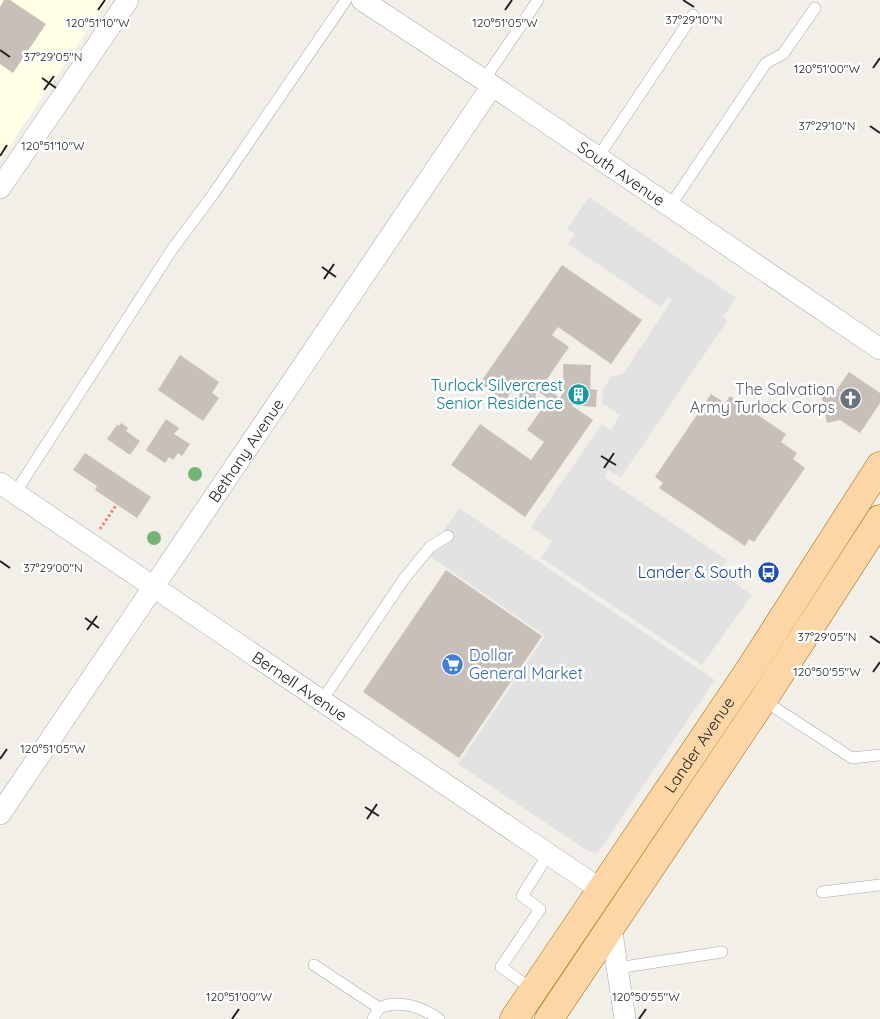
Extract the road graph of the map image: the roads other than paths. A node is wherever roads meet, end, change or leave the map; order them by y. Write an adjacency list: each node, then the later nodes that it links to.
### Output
1 (128, 0): 9 (street)
2 (346, 0): 13 (lane)
3 (362, 0): 7 (street, South Avenue)
4 (538, 0): 7 (lane)
5 (814, 8): 10 (lane)
6 (693, 15): 8 (lane)
7 (488, 83): 8 (street, South Avenue); 16 (street, Bethany Avenue)
8 (598, 157): 10 (street, South Avenue)
9 (0, 188)
10 (670, 206): 11 (street, South Avenue)
11 (880, 349)
12 (880, 466): 23 (main road, Lander Avenue)
13 (7, 488): 16 (street, Bernell Avenue)
14 (878, 525): 18 (main road, Lander Avenue)
15 (448, 536): 17 (lane)
16 (153, 586): 17 (street, Bernell Avenue); 20 (street, Bethany Avenue)
17 (322, 700): 21 (street, Bernell Avenue)
18 (763, 700): 19 (lane); 25 (main road, Lander Avenue)
19 (880, 755)
20 (0, 814)
21 (548, 853): 23 (street, Bernell Avenue); 29 (lane)
22 (880, 885): 24 (lane)
23 (600, 889): 29 (main road, Lander Avenue)
24 (822, 892)
25 (611, 927): 28 (street); 34 (main road, Lander Avenue)
26 (722, 952): 28 (lane)
27 (314, 965): 30 (lane)
28 (617, 968): 35 (street)
29 (534, 990): 33 (main road, Lander Avenue)
30 (379, 1008): 31 (lane); 32 (lane)
31 (374, 1019)
32 (438, 1019)
33 (514, 1019)
34 (549, 1019)
35 (624, 1019)

